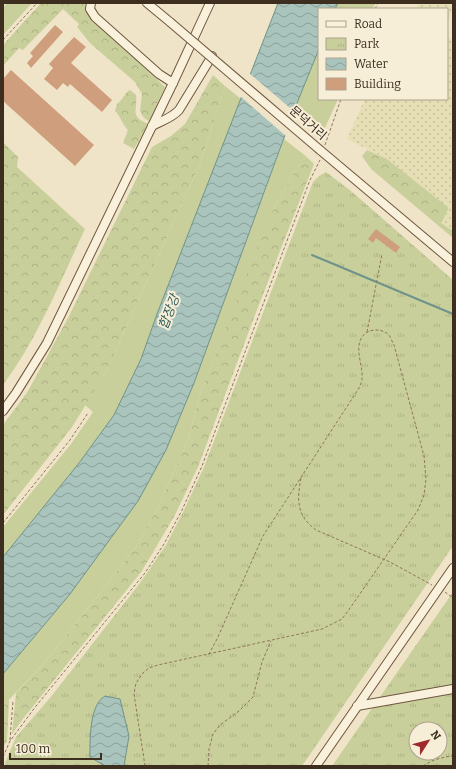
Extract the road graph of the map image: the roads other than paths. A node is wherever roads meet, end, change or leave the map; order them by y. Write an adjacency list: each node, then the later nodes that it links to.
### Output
1 (91, 3): 5 (street)
2 (147, 3): 4 (street, 문덕거리, bridge)
3 (210, 3): 5 (street)
4 (212, 56): 6 (street); 7 (street, 문덕거리, bridge)
5 (173, 83): 6 (street)
6 (152, 127): 8 (street)
7 (453, 262)
8 (3, 411)
9 (453, 568): 11 (street)
10 (453, 689): 11 (street)
11 (357, 706): 12 (street)
12 (316, 766)

